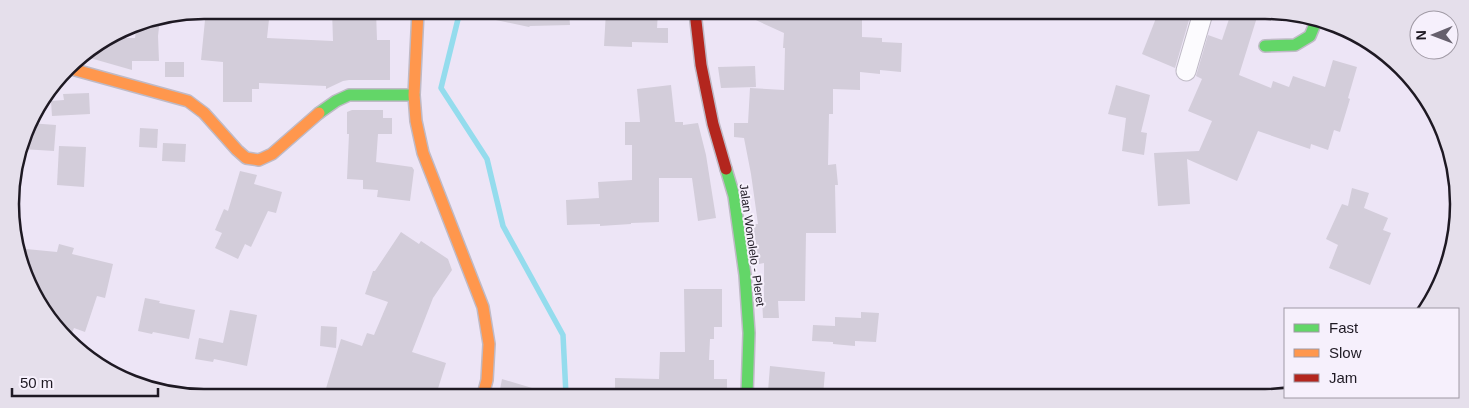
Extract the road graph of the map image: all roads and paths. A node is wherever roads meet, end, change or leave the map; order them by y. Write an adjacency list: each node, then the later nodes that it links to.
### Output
1 (418, 19): 8 (street)
2 (695, 19): 10 (street, Jalan Wonolelo - Pleret)
3 (1200, 19): 7 (street)
4 (1314, 25): 5 (street)
5 (1265, 46)
6 (76, 70): 8 (street)
7 (1186, 71)
8 (414, 95): 9 (street)
9 (484, 389)
10 (748, 389)

